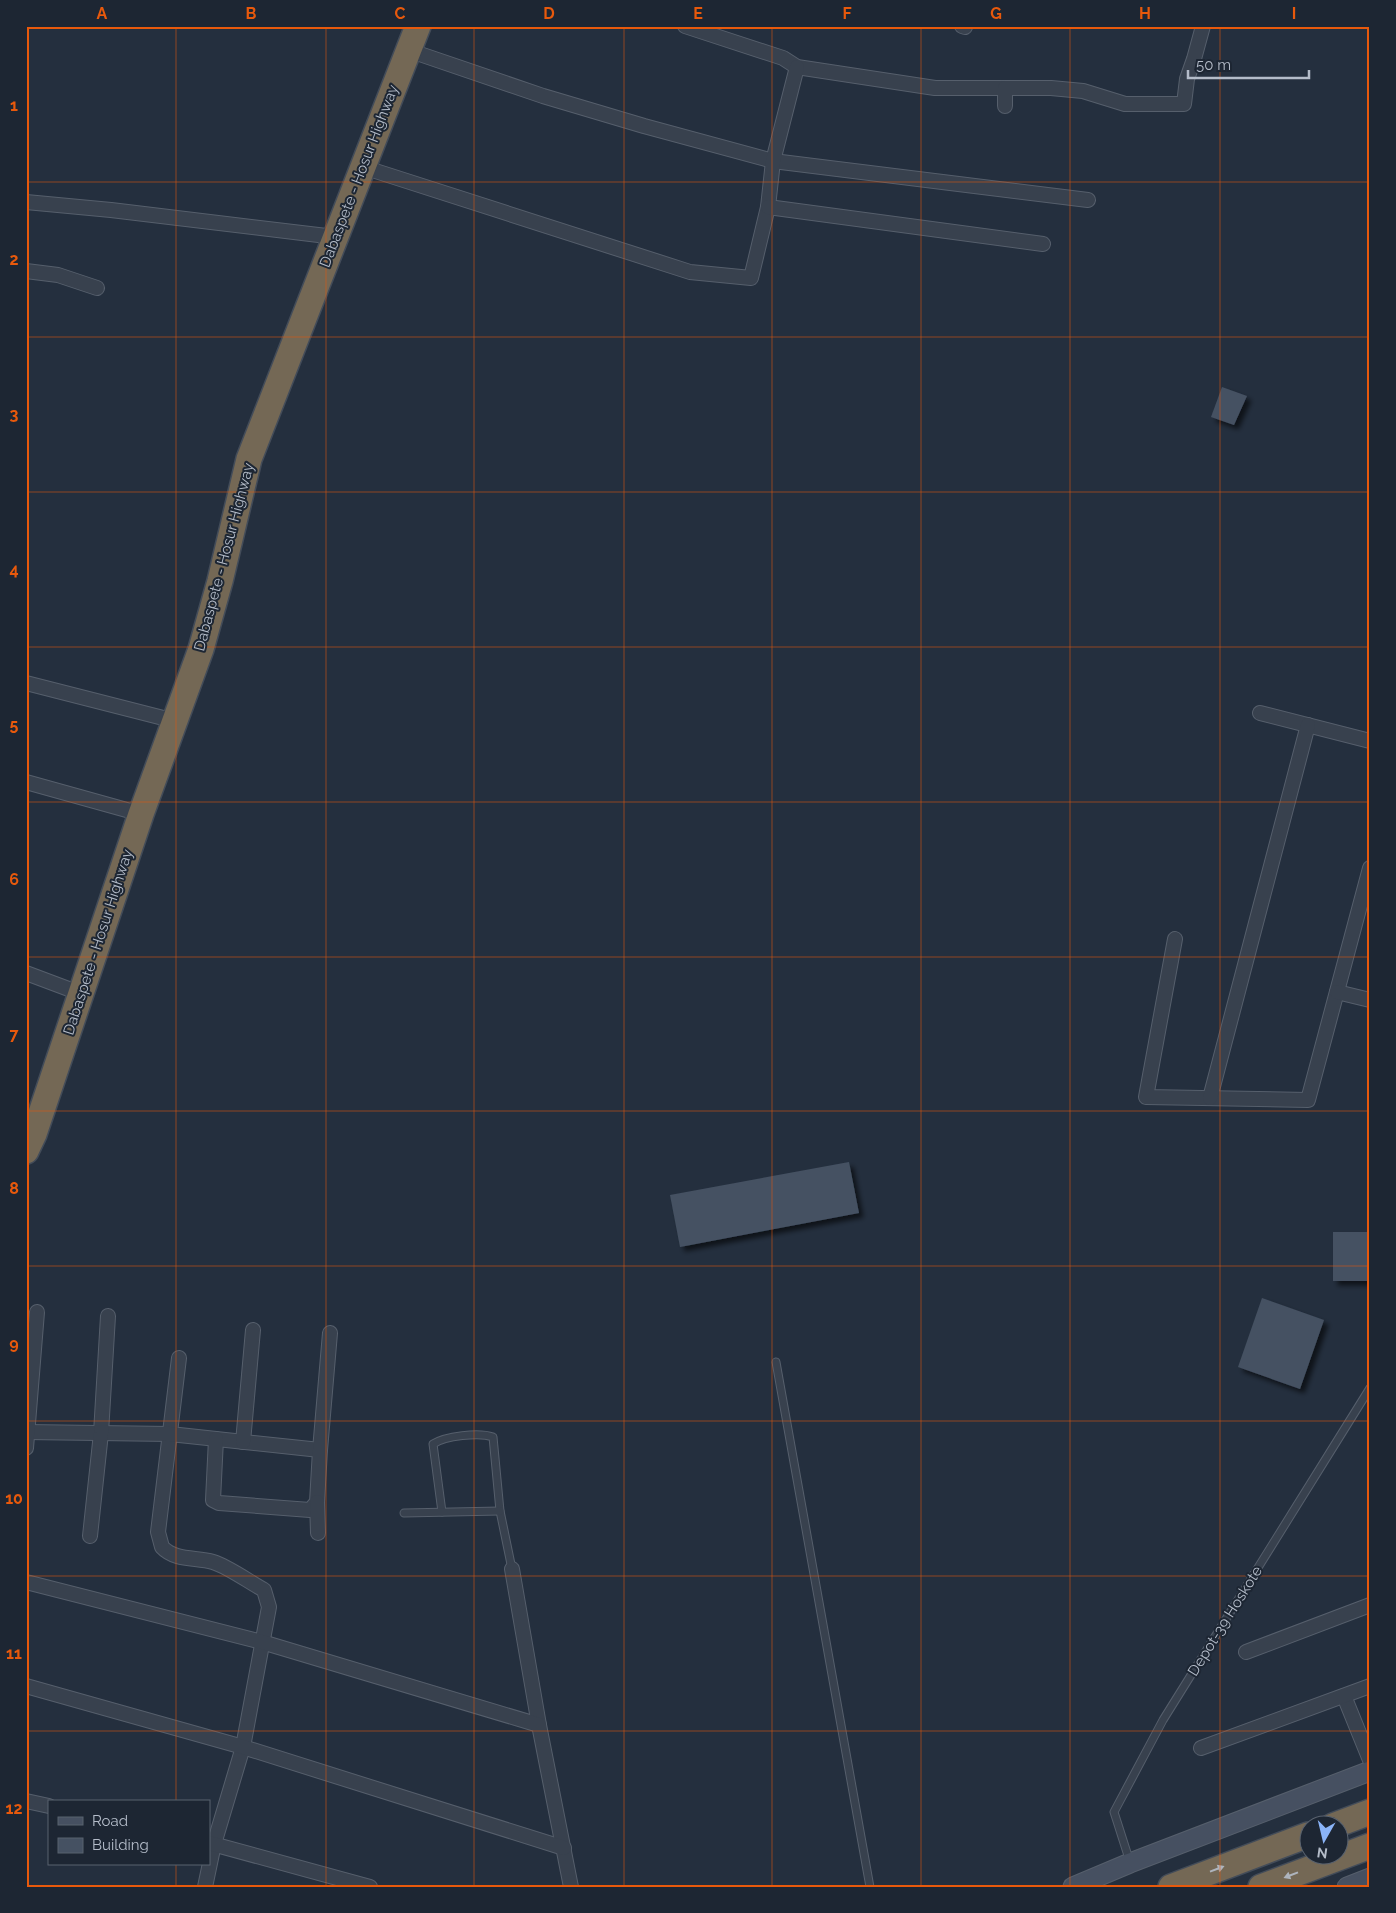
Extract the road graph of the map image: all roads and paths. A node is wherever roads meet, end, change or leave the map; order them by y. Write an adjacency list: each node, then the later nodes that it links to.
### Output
1 (418, 26): 4 (highway, Dabaspete - Hosur Highway)
2 (685, 26): 5 (street)
3 (1203, 26): 6 (street)
4 (408, 50): 8 (street); 9 (highway, Dabaspete - Hosur Highway)
5 (797, 67): 6 (street); 8 (street)
6 (1004, 88): 7 (street)
7 (1005, 106)
8 (773, 161): 10 (street); 12 (street)
9 (362, 167): 12 (street); 13 (highway, Dabaspete - Hosur Highway)
10 (1088, 200)
11 (26, 202): 13 (street)
12 (768, 207): 14 (street)
13 (335, 237): 19 (highway, Dabaspete - Hosur Highway)
14 (1043, 244)
15 (26, 272): 16 (street)
16 (97, 288)
17 (26, 683): 19 (street)
18 (1260, 714): 20 (street)
19 (175, 721): 23 (highway, Dabaspete - Hosur Highway)
20 (1308, 725): 21 (street); 31 (street)
21 (1370, 741)
22 (26, 782): 23 (street)
23 (141, 814): 29 (highway, Dabaspete - Hosur Highway)
24 (1370, 868): 25 (street)
25 (1364, 912): 28 (street)
26 (1175, 939): 31 (street)
27 (26, 973): 29 (street)
28 (1337, 992): 30 (street); 31 (street)
29 (82, 994): 32 (highway, Dabaspete - Hosur Highway)
30 (1370, 1000)
31 (1210, 1098)
32 (26, 1151)
33 (37, 1312): 40 (street)
34 (108, 1316): 41 (street)
35 (253, 1330): 44 (street)
36 (330, 1333): 46 (street)
37 (179, 1358): 42 (street)
38 (776, 1362): 80 (lane)
39 (1370, 1388): 74 (lane, Depot-39 Hoskote)
40 (27, 1432): 41 (street); 45 (street)
41 (101, 1433): 42 (street); 52 (street)
42 (170, 1434): 43 (street); 56 (street)
43 (216, 1439): 44 (street); 47 (street)
44 (243, 1442): 46 (street)
45 (26, 1448)
46 (320, 1450): 47 (street)
47 (318, 1502): 51 (street)
48 (500, 1511): 49 (lane); 49 (lane); 53 (lane)
49 (442, 1512): 50 (lane)
50 (404, 1513)
51 (318, 1534)
52 (90, 1536)
53 (512, 1569): 61 (street)
54 (26, 1582): 56 (street)
55 (1370, 1605): 57 (street)
56 (262, 1642): 61 (street); 62 (street)
57 (1246, 1652)
58 (26, 1686): 62 (street)
59 (1370, 1686): 60 (street)
60 (1344, 1696): 63 (street); 64 (street)
61 (539, 1725): 73 (street)
62 (243, 1747): 71 (street); 73 (street)
63 (1200, 1748)
64 (1370, 1760)
65 (1370, 1771): 74 (street)
66 (26, 1801): 67 (street)
67 (48, 1806)
68 (1370, 1812): 69 (highway)
69 (1348, 1820)
70 (1298, 1839): 82 (highway, one-way to 70)
71 (212, 1844): 78 (street)
72 (1370, 1846): 83 (highway, one-way to 83)
73 (564, 1848): 79 (street)
74 (1130, 1862): 81 (street)
75 (208, 1866): 77 (street)
76 (1370, 1878): 84 (street)
77 (205, 1887)
78 (370, 1887)
79 (571, 1887)
80 (870, 1887)
81 (1073, 1887)
82 (1171, 1887)
83 (1261, 1887)
84 (1347, 1887)

